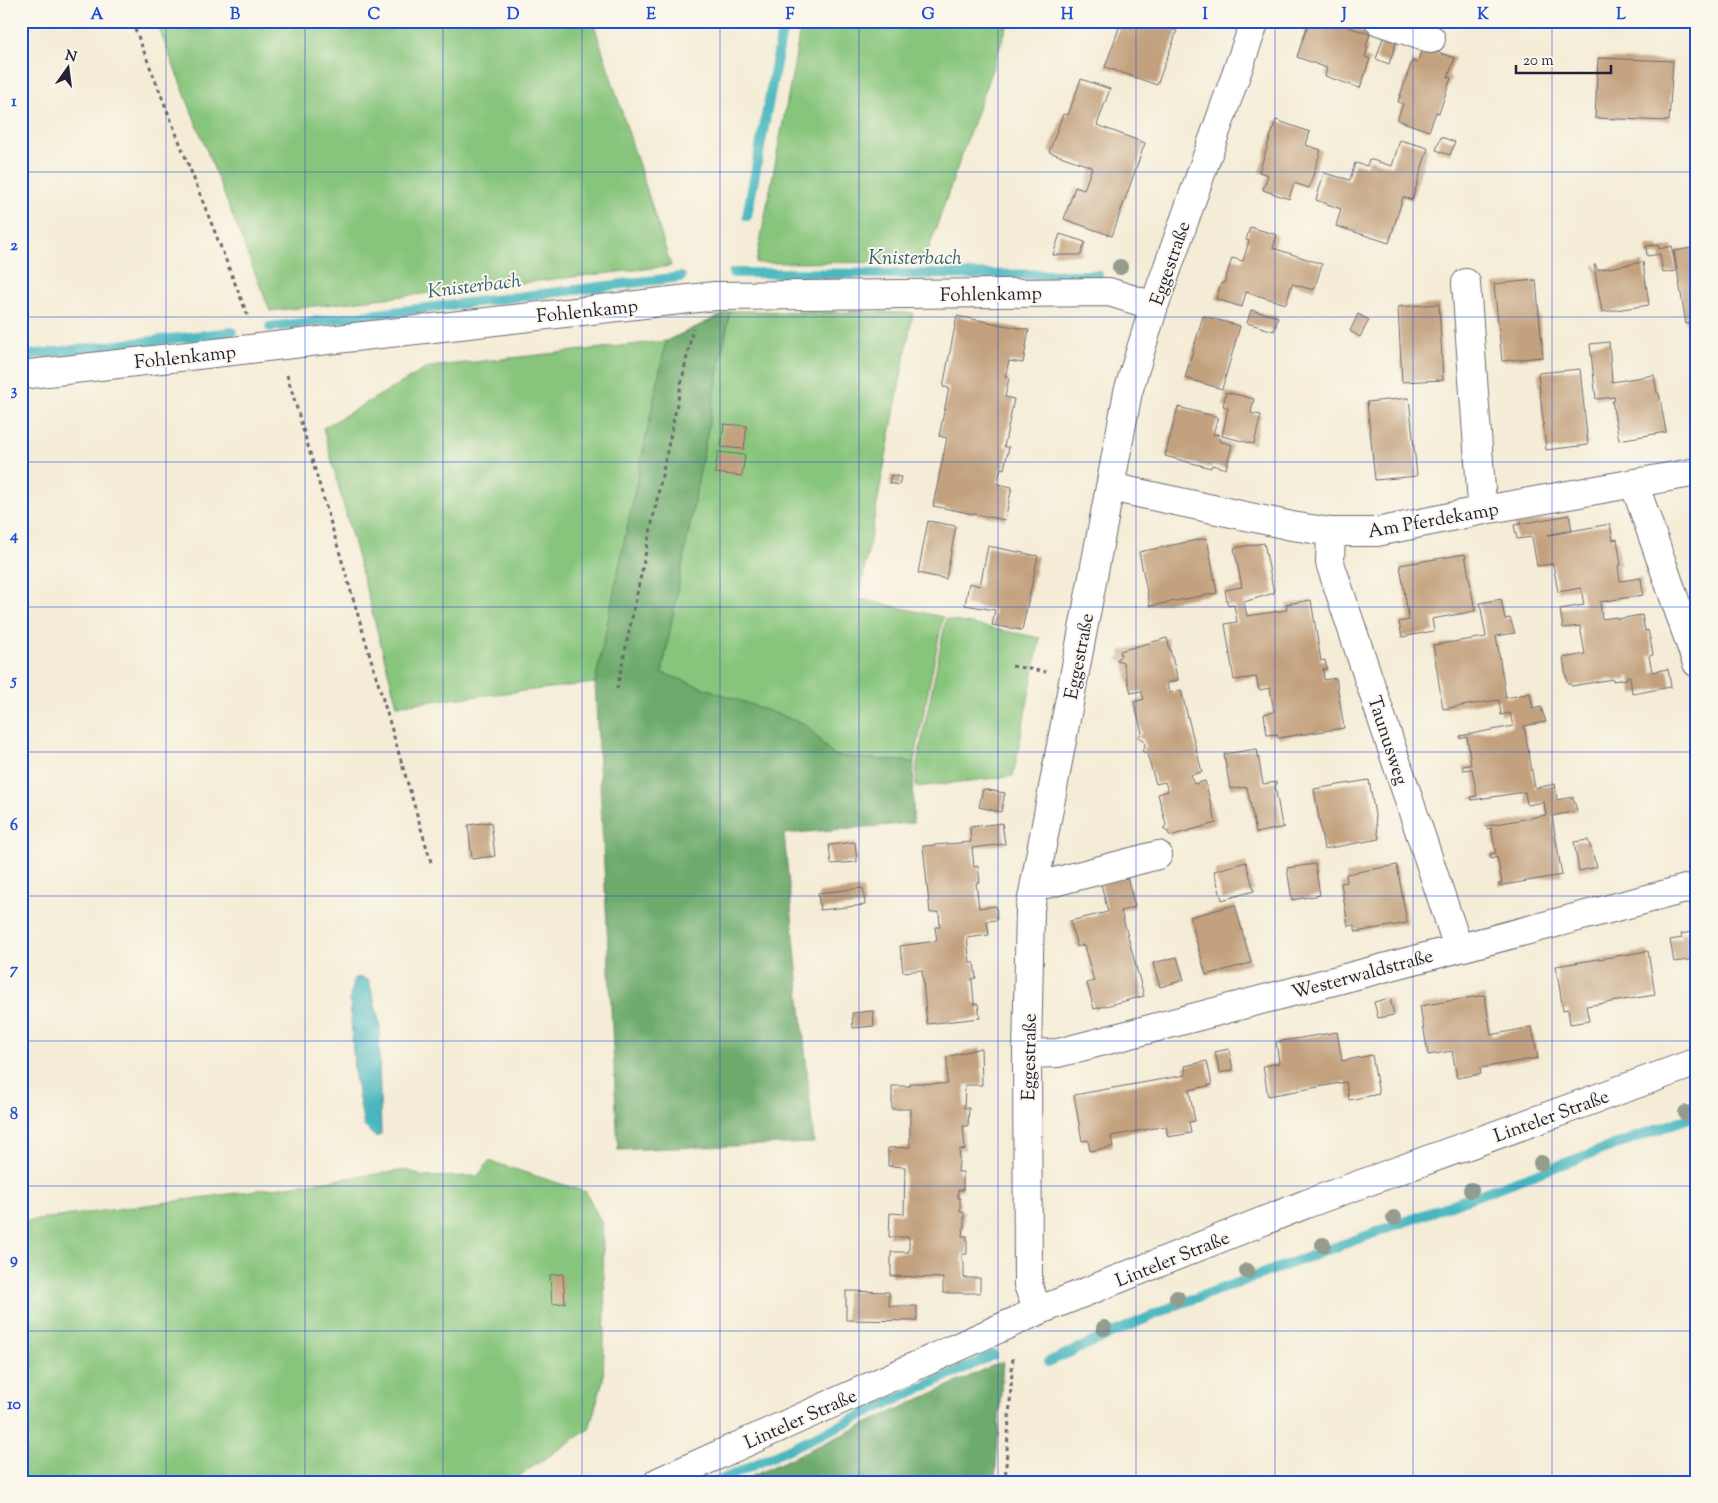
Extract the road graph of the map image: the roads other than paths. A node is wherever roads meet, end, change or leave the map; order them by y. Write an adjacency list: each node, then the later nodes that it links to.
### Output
1 (1255, 21): 5 (street, Eggestraße)
2 (1379, 21): 3 (street)
3 (1431, 39)
4 (1466, 283): 10 (street)
5 (1154, 306): 6 (street, Fohlenkamp); 9 (street, Eggestraße)
6 (21, 375)
7 (1697, 472): 8 (street, Am Pferdekamp)
8 (1634, 483): 10 (street, Am Pferdekamp); 12 (street)
9 (1110, 487): 11 (street, Am Pferdekamp); 15 (street, Eggestraße)
10 (1484, 510): 11 (street, Am Pferdekamp)
11 (1331, 532): 16 (street, Taunusweg)
12 (1697, 663)
13 (1158, 855): 15 (street)
14 (1697, 886): 16 (street, Westerwaldstraße)
15 (1034, 887): 17 (street, Eggestraße)
16 (1458, 947): 17 (street, Westerwaldstraße)
17 (1027, 1054): 19 (street, Eggestraße)
18 (1697, 1062): 19 (street, Linteler Straße)
19 (1038, 1311): 20 (street, Linteler Straße)
20 (658, 1482)

